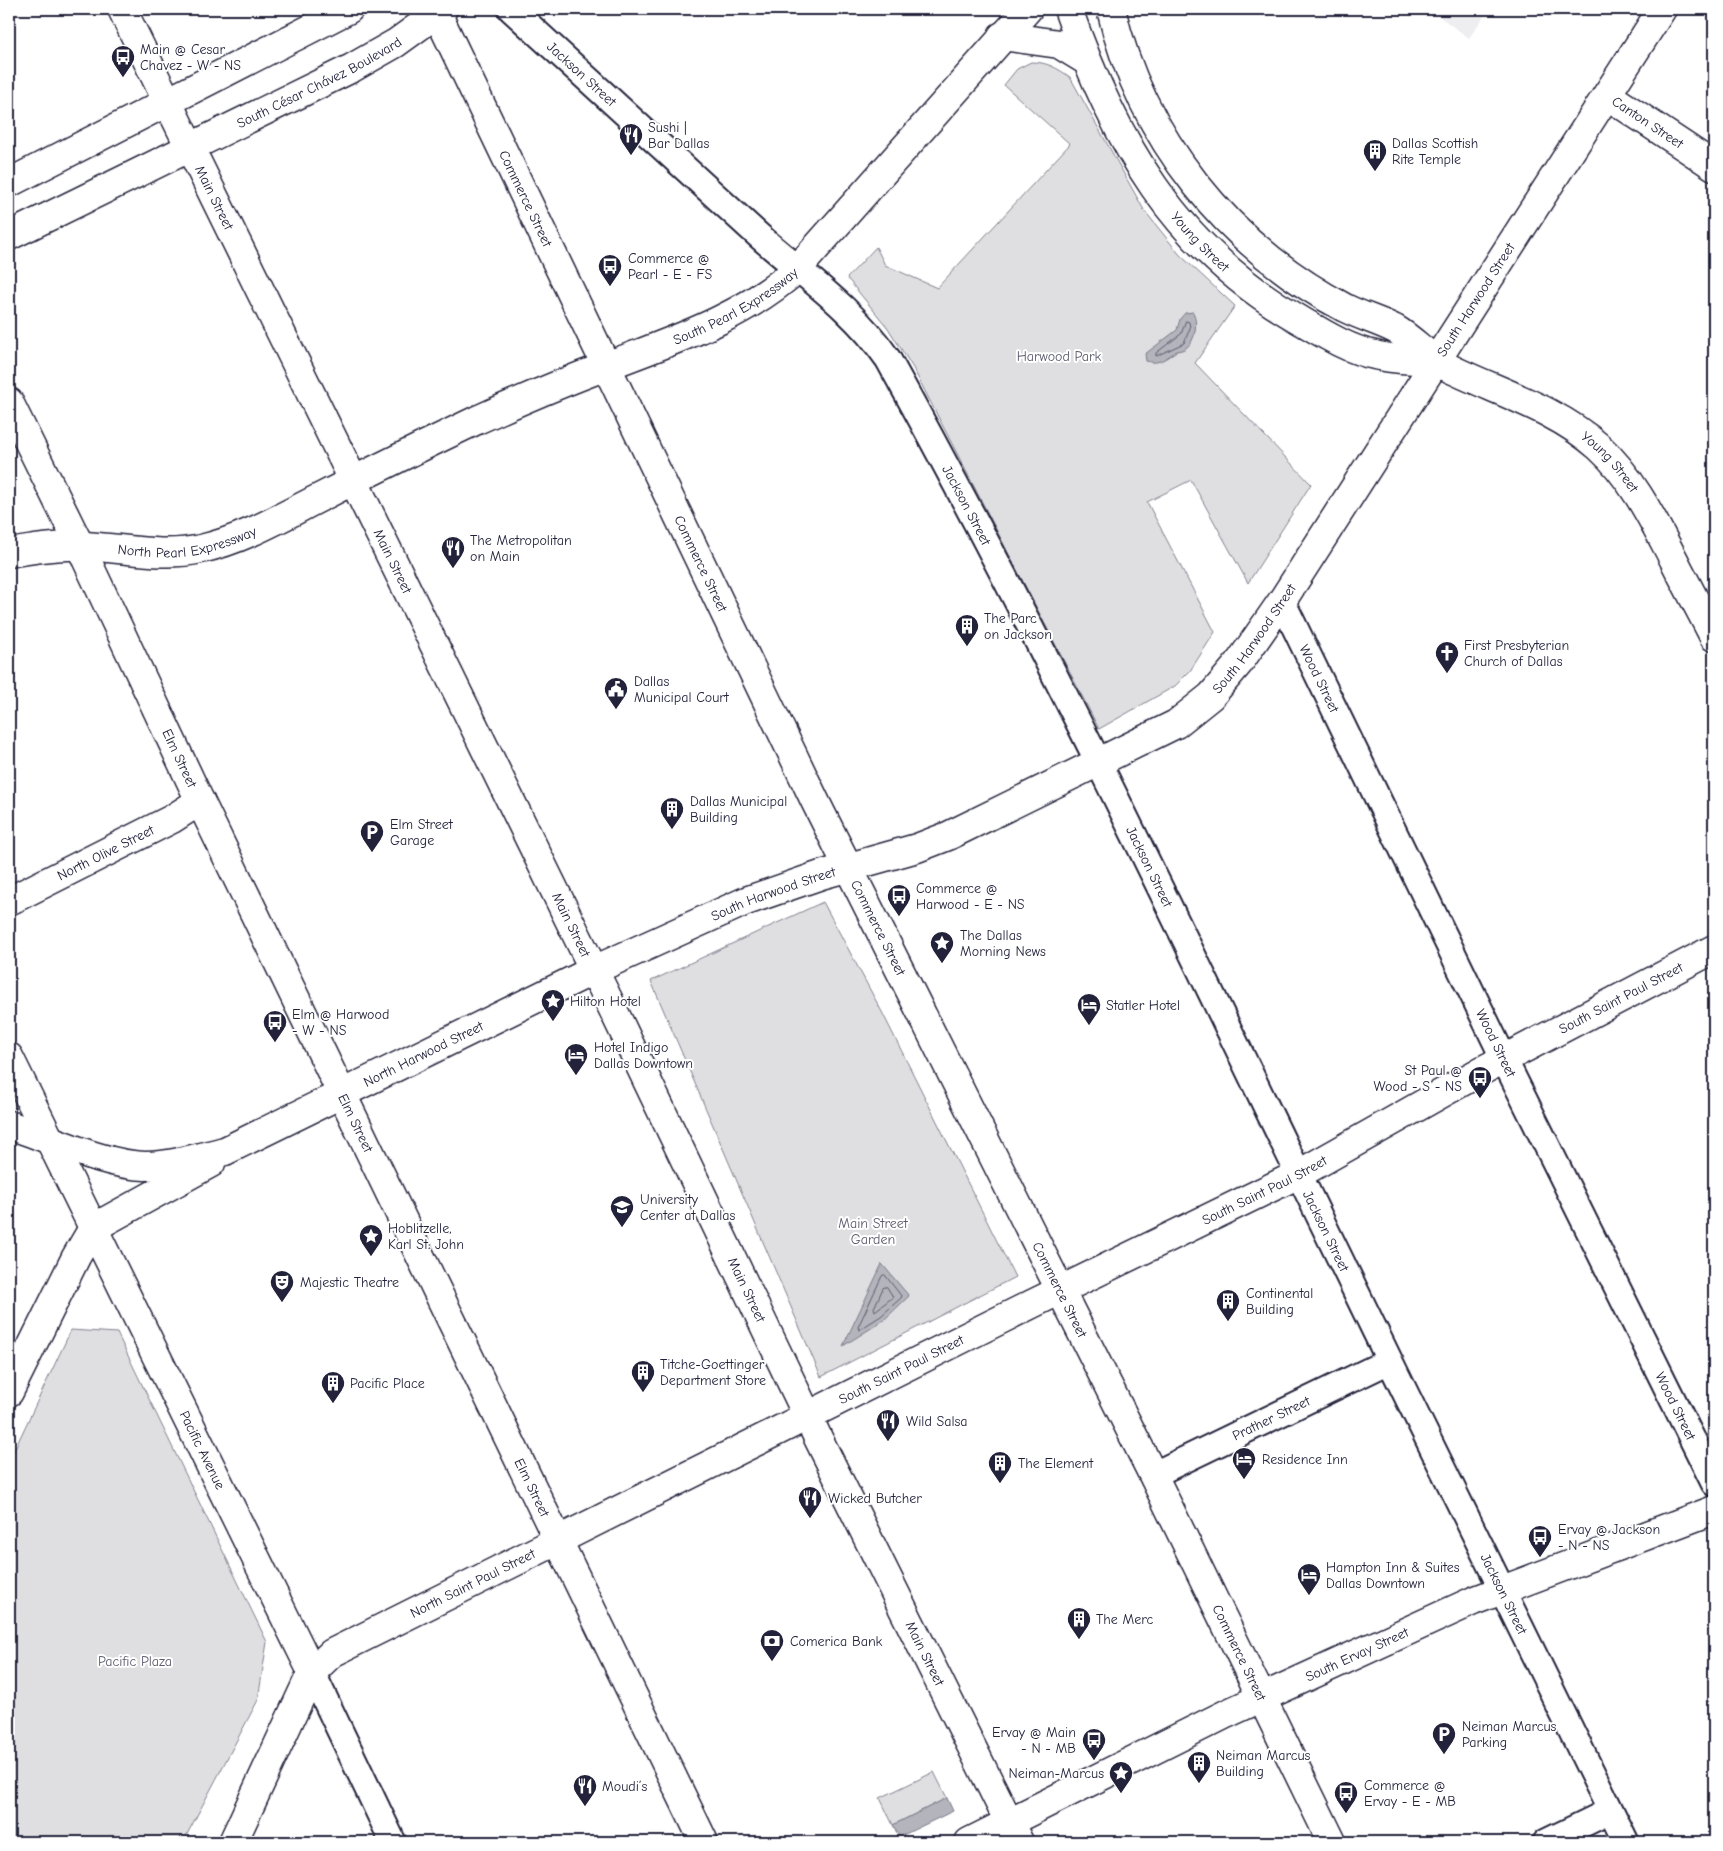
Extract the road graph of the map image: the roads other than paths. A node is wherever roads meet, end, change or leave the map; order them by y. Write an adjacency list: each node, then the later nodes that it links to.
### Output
1 (122, 9): 12 (main road, Main Street)
2 (349, 9): 12 (main road)
3 (511, 9): 17 (street, Jackson Street)
4 (1028, 9): 9 (main road, South Pearl Expressway)
5 (1068, 9): 10 (main road, Young Street)
6 (1111, 9): 18 (main road, Young Street)
7 (1662, 9): 11 (main road, South Harwood Street)
8 (439, 10): 13 (main road, South César Chávez Boulevard); 19 (main road, Commerce Street)
9 (1002, 36): 10 (main road); 17 (main road, South Pearl Expressway)
10 (1087, 61): 18 (main road, Young Street)
11 (1607, 95): 14 (main road, Canton Street); 18 (main road, South Harwood Street)
12 (168, 101): 13 (main road, Main Street); 15 (main road)
13 (191, 147): 16 (main road, South César Chávez Boulevard); 21 (main road, Main Street)
14 (1714, 166)
15 (9, 183)
16 (9, 236)
17 (798, 268): 19 (main road, South Pearl Expressway); 26 (street, Jackson Street)
18 (1435, 361): 24 (main road, South Harwood Street); 25 (main road, Young Street)
19 (606, 366): 21 (main road, South Pearl Expressway); 28 (main road, Commerce Street)
20 (9, 402): 22 (main road, Elm Street)
21 (353, 481): 22 (main road, North Pearl Expressway); 31 (main road, Main Street)
22 (80, 546): 23 (main road, North Pearl Expressway); 27 (main road, Elm Street)
23 (9, 553)
24 (1282, 601): 26 (main road, South Harwood Street); 33 (street, Wood Street)
25 (1710, 619)
26 (1100, 763): 28 (main road, South Harwood Street); 38 (street, Jackson Street)
27 (200, 801): 29 (main road, North Olive Street); 34 (main road, Elm Street)
28 (848, 868): 31 (main road, South Harwood Street); 40 (main road, Commerce Street)
29 (9, 901)
30 (1714, 949): 33 (main road, South Saint Paul Street)
31 (594, 970): 34 (main road, North Harwood Street); 43 (main road, Main Street)
32 (9, 1057): 36 (main road, Pacific Avenue)
33 (1504, 1059): 38 (main road, South Saint Paul Street); 45 (street, Wood Street)
34 (342, 1094): 37 (main road, North Harwood Street); 47 (main road, Elm Street)
35 (9, 1125): 36 (main road, North Harwood Street)
36 (48, 1137): 37 (main road, North Harwood Street); 39 (main road, Pacific Avenue)
37 (225, 1151): 39 (main road, North Harwood Street)
38 (1299, 1174): 40 (main road, South Saint Paul Street); 41 (street, Jackson Street)
39 (93, 1228): 42 (main road); 49 (main road, Pacific Avenue)
40 (1060, 1290): 43 (main road, South Saint Paul Street); 44 (main road, Commerce Street)
41 (1389, 1361): 44 (street, Prather Street); 48 (street, Jackson Street)
42 (9, 1392)
43 (807, 1416): 47 (main road, North Saint Paul Street); 52 (main road, Main Street)
44 (1153, 1475): 50 (main road, Commerce Street)
45 (1714, 1483)
46 (1714, 1510): 48 (main road, South Ervay Street)
47 (558, 1540): 49 (main road, North Saint Paul Street); 55 (main road, Elm Street)
48 (1501, 1591): 50 (main road, South Ervay Street); 51 (street, Jackson Street)
49 (312, 1672): 53 (main road, North Saint Paul Street); 54 (street, Pacific Avenue)
50 (1261, 1698): 52 (main road, South Ervay Street); 57 (main road, Commerce Street)
51 (1610, 1811): 58 (street); 59 (street, Jackson Street)
52 (1015, 1832): 56 (main road, South Ervay Street)
53 (233, 1842)
54 (393, 1842)
55 (704, 1842)
56 (969, 1842)
57 (1332, 1842)
58 (1546, 1842)
59 (1626, 1842)

